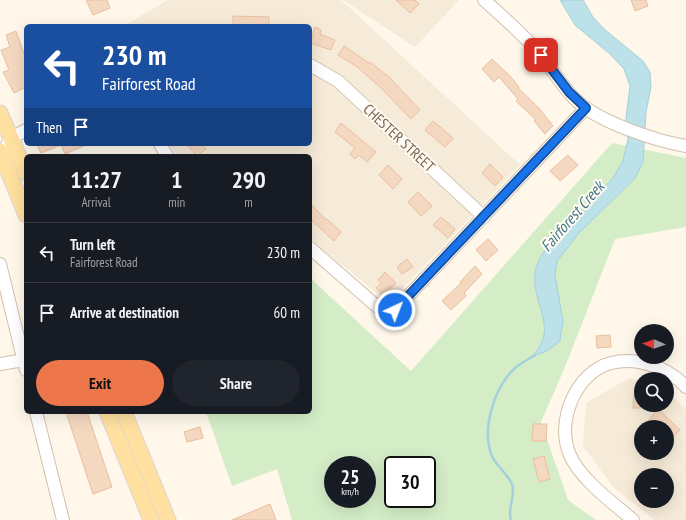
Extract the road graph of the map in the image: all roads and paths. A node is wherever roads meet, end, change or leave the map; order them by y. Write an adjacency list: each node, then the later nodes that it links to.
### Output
1 (484, 0): 3 (street)
2 (312, 66): 12 (street, CHESTER STREET)
3 (586, 108): 7 (street); 12 (street)
4 (0, 113): 6 (main road)
5 (24, 131): 6 (street)
6 (11, 138): 8 (street); 9 (main road)
7 (686, 146)
8 (0, 153): 10 (main road)
9 (24, 168)
10 (5, 173): 11 (main road)
11 (24, 211)
12 (484, 217): 13 (street)
13 (312, 250)
14 (0, 264): 15 (street)
15 (24, 361)
16 (0, 364): 17 (street)
17 (24, 365)
18 (686, 387): 27 (street)
19 (36, 414): 24 (street)
20 (108, 414): 23 (main road)
21 (125, 414): 22 (main road)
22 (151, 478): 23 (main road); 26 (main road)
23 (137, 484): 25 (main road)
24 (63, 520)
25 (151, 520)
26 (168, 520)
27 (633, 520)

